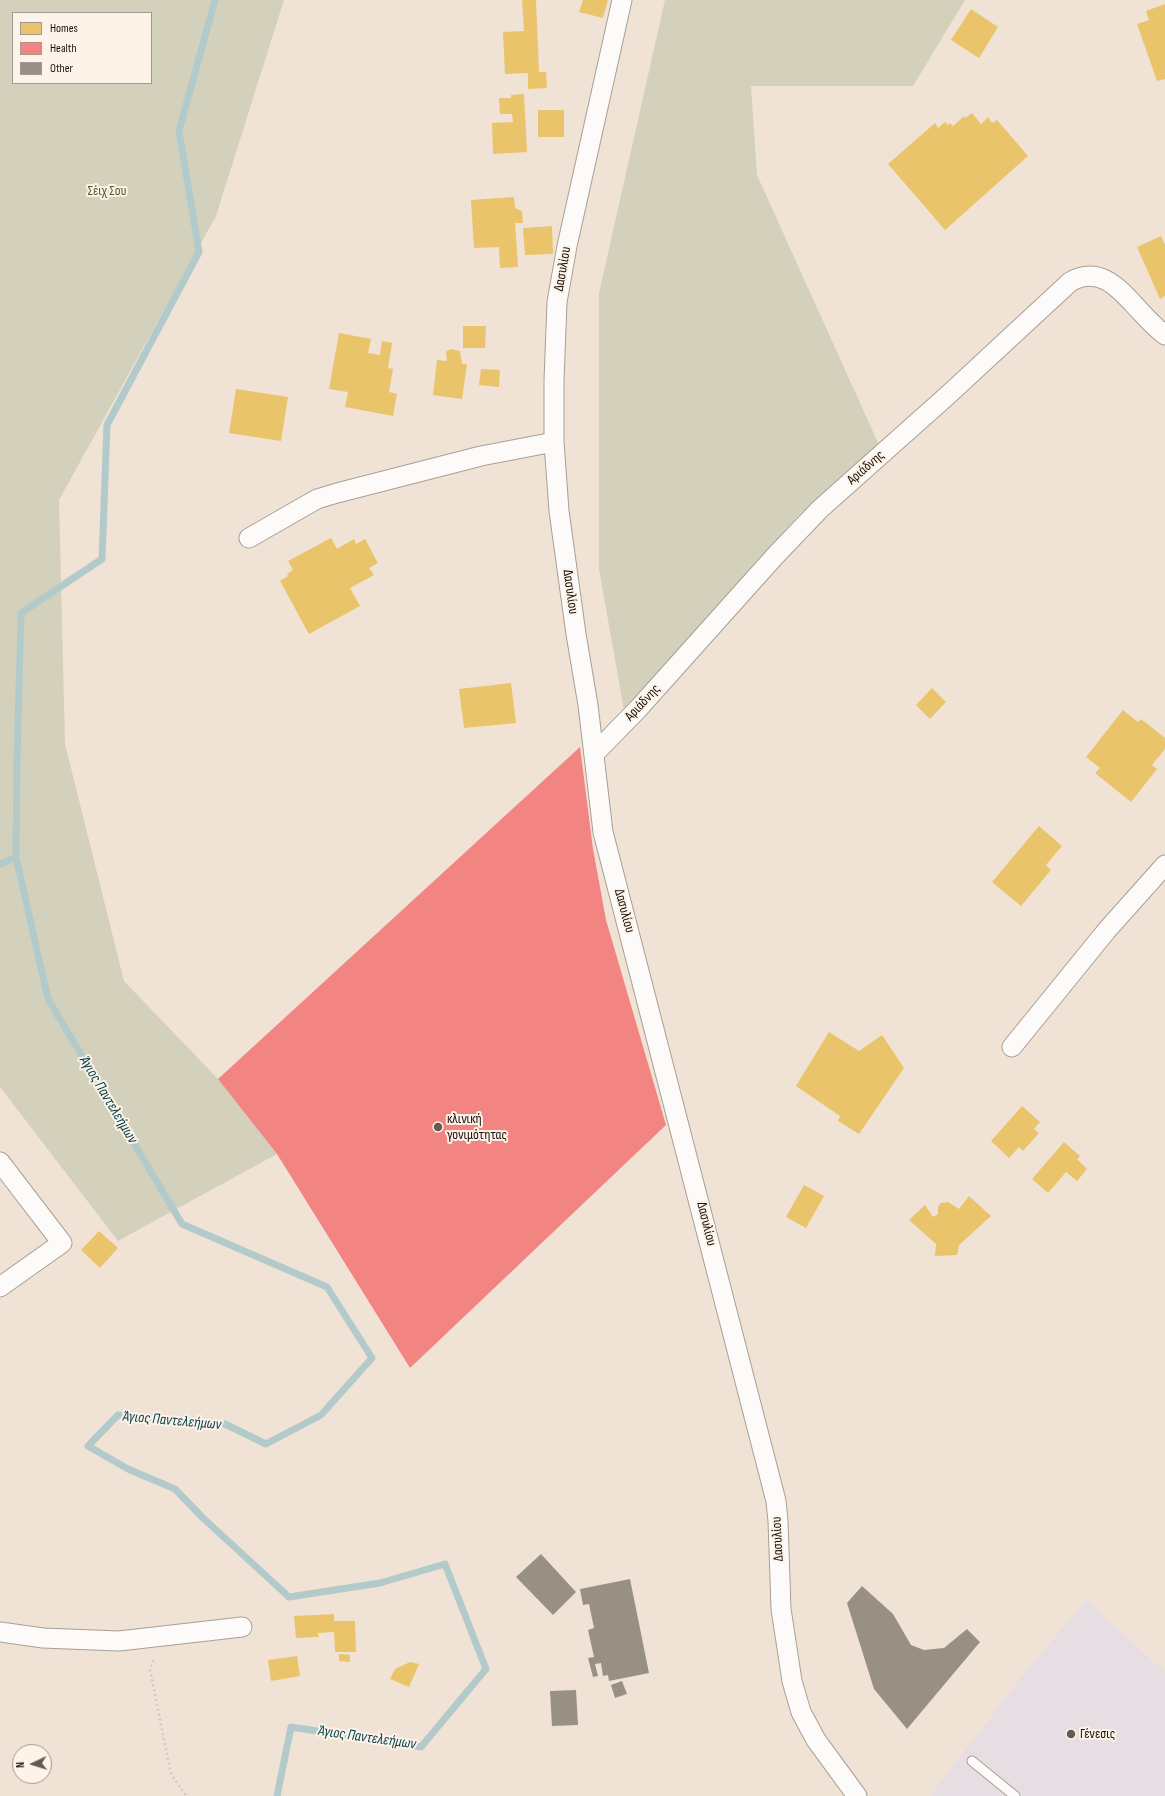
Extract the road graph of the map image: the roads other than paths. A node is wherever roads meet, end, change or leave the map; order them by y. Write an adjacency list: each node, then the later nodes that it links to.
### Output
1 (622, 0): 3 (street, Δασυλίου)
2 (1165, 335): 5 (street, Αριάδνης)
3 (554, 442): 4 (street); 5 (street, Δασυλίου)
4 (249, 538)
5 (594, 754): 13 (street, Δασυλίου)
6 (1165, 865): 7 (street)
7 (1012, 1047)
8 (0, 1162): 9 (street)
9 (0, 1288)
10 (242, 1627): 11 (street)
11 (0, 1632)
12 (972, 1761): 14 (lane)
13 (857, 1796)
14 (1015, 1796)

